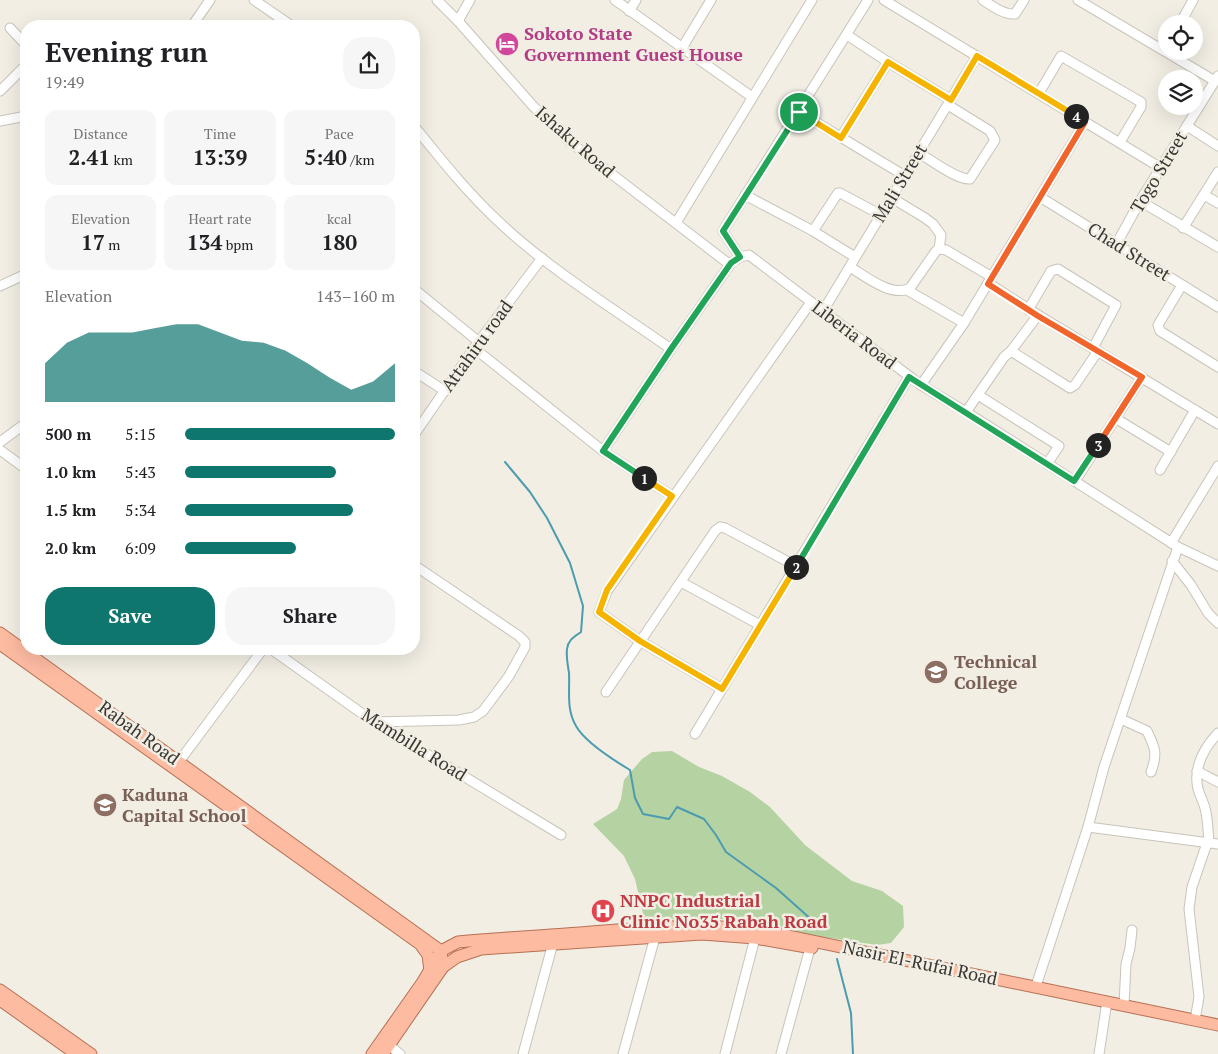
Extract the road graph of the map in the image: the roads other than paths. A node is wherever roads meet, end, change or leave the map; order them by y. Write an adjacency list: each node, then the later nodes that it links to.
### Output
1 (210, 0): 17 (street)
2 (254, 0): 18 (street)
3 (437, 0): 19 (street, Ishaku Road)
4 (470, 0): 19 (street)
5 (615, 0): 15 (street)
6 (636, 0): 15 (street)
7 (711, 0): 24 (street)
8 (812, 0): 33 (street)
9 (868, 0): 21 (street)
10 (884, 0): 25 (street)
11 (982, 0): 12 (street)
12 (1024, 0)
13 (1193, 0): 16 (street)
14 (1082, 1): 23 (street)
15 (629, 11): 24 (street)
16 (1185, 15)
17 (196, 20)
18 (283, 20)
19 (458, 21): 55 (street, Ishaku Road)
20 (10, 28): 22 (street)
21 (847, 34): 27 (street); 35 (street)
22 (20, 39)
23 (1158, 45)
24 (682, 48): 33 (street)
25 (977, 56): 32 (street); 34 (street, Mali Street)
26 (1184, 60): 29 (street)
27 (888, 62): 34 (street); 41 (street)
28 (20, 71): 30 (street)
29 (1216, 78): 31 (street, Togo Street)
30 (0, 91)
31 (1214, 92): 39 (street, Togo Street)
32 (1039, 93): 38 (street); 42 (street)
33 (752, 97): 55 (street)
34 (949, 102): 44 (street, Mali Street); 44 (street)
35 (799, 112): 41 (street); 48 (street)
36 (20, 117): 37 (street)
37 (0, 121)
38 (1085, 122): 42 (street); 50 (street)
39 (1187, 126): 43 (street); 45 (street, Togo Street)
40 (420, 133): 63 (street)
41 (841, 138): 47 (street)
42 (1120, 142): 45 (street)
43 (1218, 146)
44 (919, 152): 47 (street, Mali Street)
45 (1161, 168): 52 (street, Togo Street)
46 (1218, 172): 49 (street)
47 (905, 176): 51 (street, Mali Street)
48 (745, 195): 57 (street); 61 (street)
49 (1204, 195): 53 (street); 56 (street)
50 (1040, 197): 58 (street, Chad Street); 67 (street)
51 (892, 198): 54 (street, Mali Street); 60 (street)
52 (1140, 201): 56 (street); 58 (street, Togo Street)
53 (1218, 203)
54 (881, 215): 57 (street); 62 (street, Mali Street)
55 (676, 223): 64 (street, Ishaku Road)
56 (1184, 228): 59 (street)
57 (813, 231): 62 (street)
58 (1117, 243): 68 (street, Chad Street)
59 (1218, 247)
60 (939, 249): 67 (street); 70 (street)
61 (744, 256): 64 (street); 72 (street, Liberia Road)
62 (855, 257): 65 (street, Mali Street)
63 (542, 258): 78 (street, Attahiru road); 79 (street)
64 (731, 263): 79 (street)
65 (850, 267): 70 (street); 75 (street, Mali Street)
66 (20, 277): 69 (street)
67 (990, 280): 74 (street); 77 (street)
68 (1182, 285): 73 (street, Chad Street); 82 (street)
69 (0, 286)
70 (906, 290): 77 (street)
71 (420, 294): 78 (street)
72 (811, 302): 75 (street, Liberia Road); 104 (street)
73 (1218, 307)
74 (1028, 310): 76 (street); 80 (street)
75 (823, 311): 84 (street, Liberia Road)
76 (1038, 316): 80 (street); 81 (street)
77 (964, 323): 86 (street)
78 (476, 345): 87 (street, Attahiru road); 97 (street)
79 (671, 349): 97 (street)
80 (1095, 349): 81 (street); 85 (street)
81 (1010, 351): 88 (street)
82 (1218, 367)
83 (420, 375): 87 (street)
84 (909, 377): 86 (street, Liberia Road); 107 (street)
85 (1142, 377): 89 (street); 91 (street)
86 (921, 385): 90 (street, Liberia Road)
87 (444, 390): 93 (street, Attahiru road)
88 (978, 395): 90 (street); 99 (street)
89 (1194, 410): 92 (street); 98 (street)
90 (966, 412): 99 (street, Liberia Road)
91 (1115, 418): 98 (street); 103 (street)
92 (1218, 424)
93 (420, 425)
94 (20, 427): 95 (street)
95 (0, 442)
96 (0, 450): 100 (street)
97 (603, 451): 104 (street)
98 (1171, 452): 102 (street)
99 (1047, 464): 103 (street, Liberia Road)
100 (20, 465)
101 (1218, 466): 105 (street)
102 (1160, 470)
103 (1074, 481): 105 (street, Liberia Road)
104 (672, 496): 114 (street)
105 (1175, 545): 106 (street); 108 (street, Liberia Road)
106 (1172, 561): 111 (street); 122 (street)
107 (796, 566): 110 (street); 112 (street)
108 (1218, 566)
109 (420, 569): 123 (street)
110 (681, 582): 112 (street); 114 (street)
111 (1218, 623)
112 (760, 625): 120 (street)
113 (0, 633): 116 (main road, Rabah Road)
114 (640, 641): 120 (street); 121 (street)
115 (0, 644): 126 (main road, Rabah Road)
116 (20, 648)
117 (29, 655): 126 (main road, Rabah Road)
118 (258, 655): 126 (street)
119 (279, 655): 123 (street, Mambilla Road)
120 (722, 689): 125 (street)
121 (606, 692)
122 (1121, 719): 128 (street); 130 (street)
123 (374, 722): 131 (street, Mambilla Road)
124 (1218, 733): 127 (street)
125 (695, 734)
126 (176, 765): 136 (main road, Rabah Road)
127 (1197, 771): 129 (street); 132 (street)
128 (1151, 772)
129 (1218, 782)
130 (1088, 827): 132 (street); 145 (street)
131 (561, 835)
132 (1211, 843): 150 (street)
133 (1132, 930): 148 (street)
134 (655, 937): 135 (main road, Nasir El-Rufai Road); 138 (main road, Nasir El-Rufai Road); 159 (street)
135 (755, 938): 139 (main road, Nasir El-Rufai Road); 160 (street)
136 (422, 941): 137 (main road); 140 (main road, Nasir El-Rufai Road); 144 (main road)
137 (458, 942): 140 (main road, Nasir El-Rufai Road); 142 (main road, Nasir El-Rufai Road)
138 (553, 944): 141 (main road, Nasir El-Rufai Road); 158 (street)
139 (810, 948): 142 (main road, Nasir El-Rufai Road); 161 (street)
140 (441, 951): 141 (main road, Nasir El-Rufai Road); 143 (main road); 144 (main road)
141 (466, 954): 143 (main road)
142 (881, 958): 145 (main road, Nasir El-Rufai Road); 149 (main road, Nasir El-Rufai Road)
143 (443, 967): 153 (main road)
144 (430, 971): 153 (main road)
145 (1036, 986): 148 (main road, Nasir El-Rufai Road)
146 (0, 990): 155 (main road)
147 (0, 1000): 154 (main road)
148 (1124, 1005): 150 (main road, Nasir El-Rufai Road)
149 (1106, 1008): 150 (main road, Nasir El-Rufai Road); 162 (street)
150 (1198, 1023): 151 (main road, Nasir El-Rufai Road); 152 (main road, Nasir El-Rufai Road)
151 (1218, 1025)
152 (1218, 1032)
153 (385, 1046): 156 (main road); 157 (street)
154 (76, 1054)
155 (91, 1054)
156 (372, 1054)
157 (400, 1054)
158 (523, 1054)
159 (623, 1054)
160 (725, 1054)
161 (781, 1054)
162 (1099, 1054)

